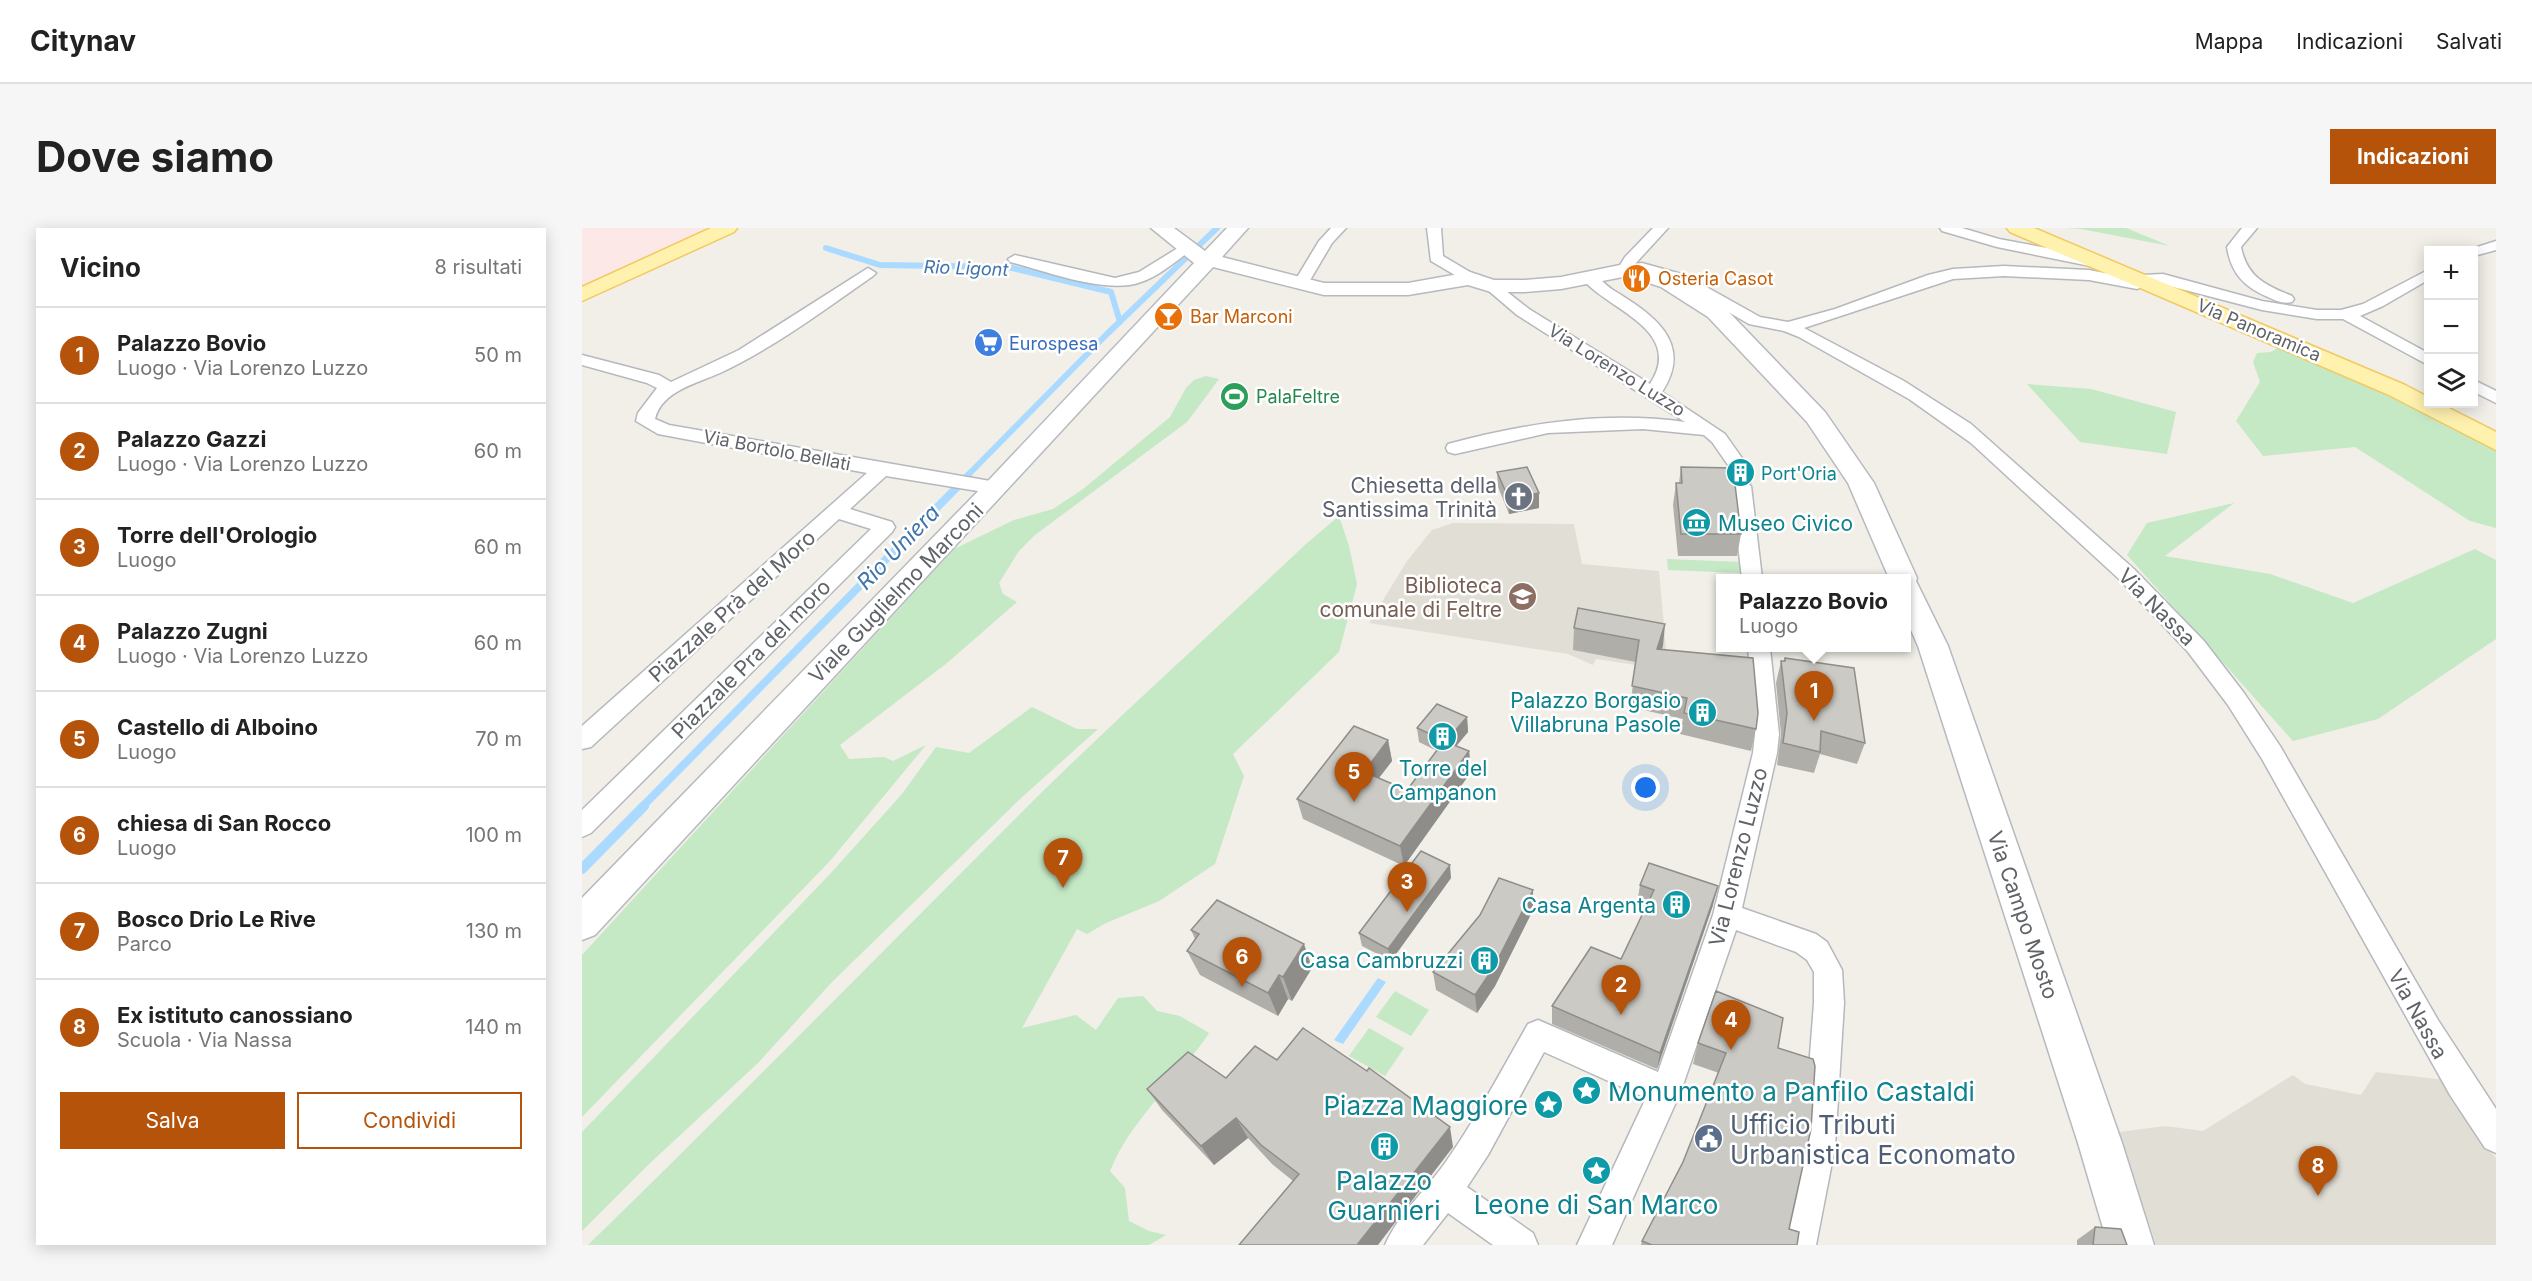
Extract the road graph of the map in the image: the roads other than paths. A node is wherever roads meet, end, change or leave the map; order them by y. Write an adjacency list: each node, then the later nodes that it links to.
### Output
1 (727, 228): 23 (main road)
2 (1161, 228): 12 (street)
3 (1238, 228): 12 (street, Viale Guglielmo Marconi)
4 (1339, 228): 21 (street)
5 (1434, 228): 18 (street)
6 (1658, 228): 15 (street)
7 (1947, 228): 14 (street)
8 (2017, 228): 14 (main road, Via Panoramica)
9 (2250, 228): 24 (street)
10 (2496, 245): 11 (street)
11 (2478, 251)
12 (1198, 255): 13 (street); 21 (street); 39 (street, Viale Guglielmo Marconi)
13 (1015, 260)
14 (2105, 264): 20 (main road, Via Panoramica)
15 (1633, 267): 19 (street); 26 (street, Via Nassa); 42 (street)
16 (868, 273): 30 (street, Via Bortolo Bellati)
17 (2424, 276): 25 (street)
18 (1470, 278): 21 (street); 22 (street)
19 (1590, 278): 22 (street); 31 (street)
20 (2143, 280): 24 (street); 26 (street); 34 (main road, Via Panoramica)
21 (1301, 284)
22 (1491, 286): 31 (street, Via Lorenzo Luzzo)
23 (582, 295)
24 (2307, 312): 25 (street)
25 (2345, 314): 27 (street)
26 (1788, 327): 50 (street, Via Nassa)
27 (2424, 358)
28 (582, 360): 30 (street)
29 (2478, 387): 32 (street)
30 (666, 390): 37 (street, Via Bortolo Bellati)
31 (1652, 393): 33 (street, Via Lorenzo Luzzo)
32 (2496, 398)
33 (1712, 431): 35 (street); 36 (street, Via Lorenzo Luzzo)
34 (2496, 442)
35 (1455, 448)
36 (1735, 461)
37 (882, 470): 39 (street, Via Bortolo Bellati); 40 (street, Piazzale Prà del Moro)
38 (1741, 486): 41 (street)
39 (986, 487): 48 (street, Viale Guglielmo Marconi)
40 (837, 512): 45 (street, Piazzale Prà del Moro); 46 (street, Piazzale Pra del moro)
41 (1751, 574)
42 (1901, 574)
43 (1911, 597): 56 (street, Via Campo Mosto)
44 (1759, 652): 47 (street, Via Lorenzo Luzzo)
45 (582, 740)
46 (582, 826)
47 (1727, 915): 49 (street, Via Lorenzo Luzzo); 55 (street)
48 (582, 923)
49 (1666, 1091): 51 (street); 54 (street)
50 (2496, 1137)
51 (1445, 1191): 52 (street); 53 (street)
52 (1402, 1245)
53 (1521, 1245)
54 (1594, 1245)
55 (1799, 1245)
56 (2131, 1245)

